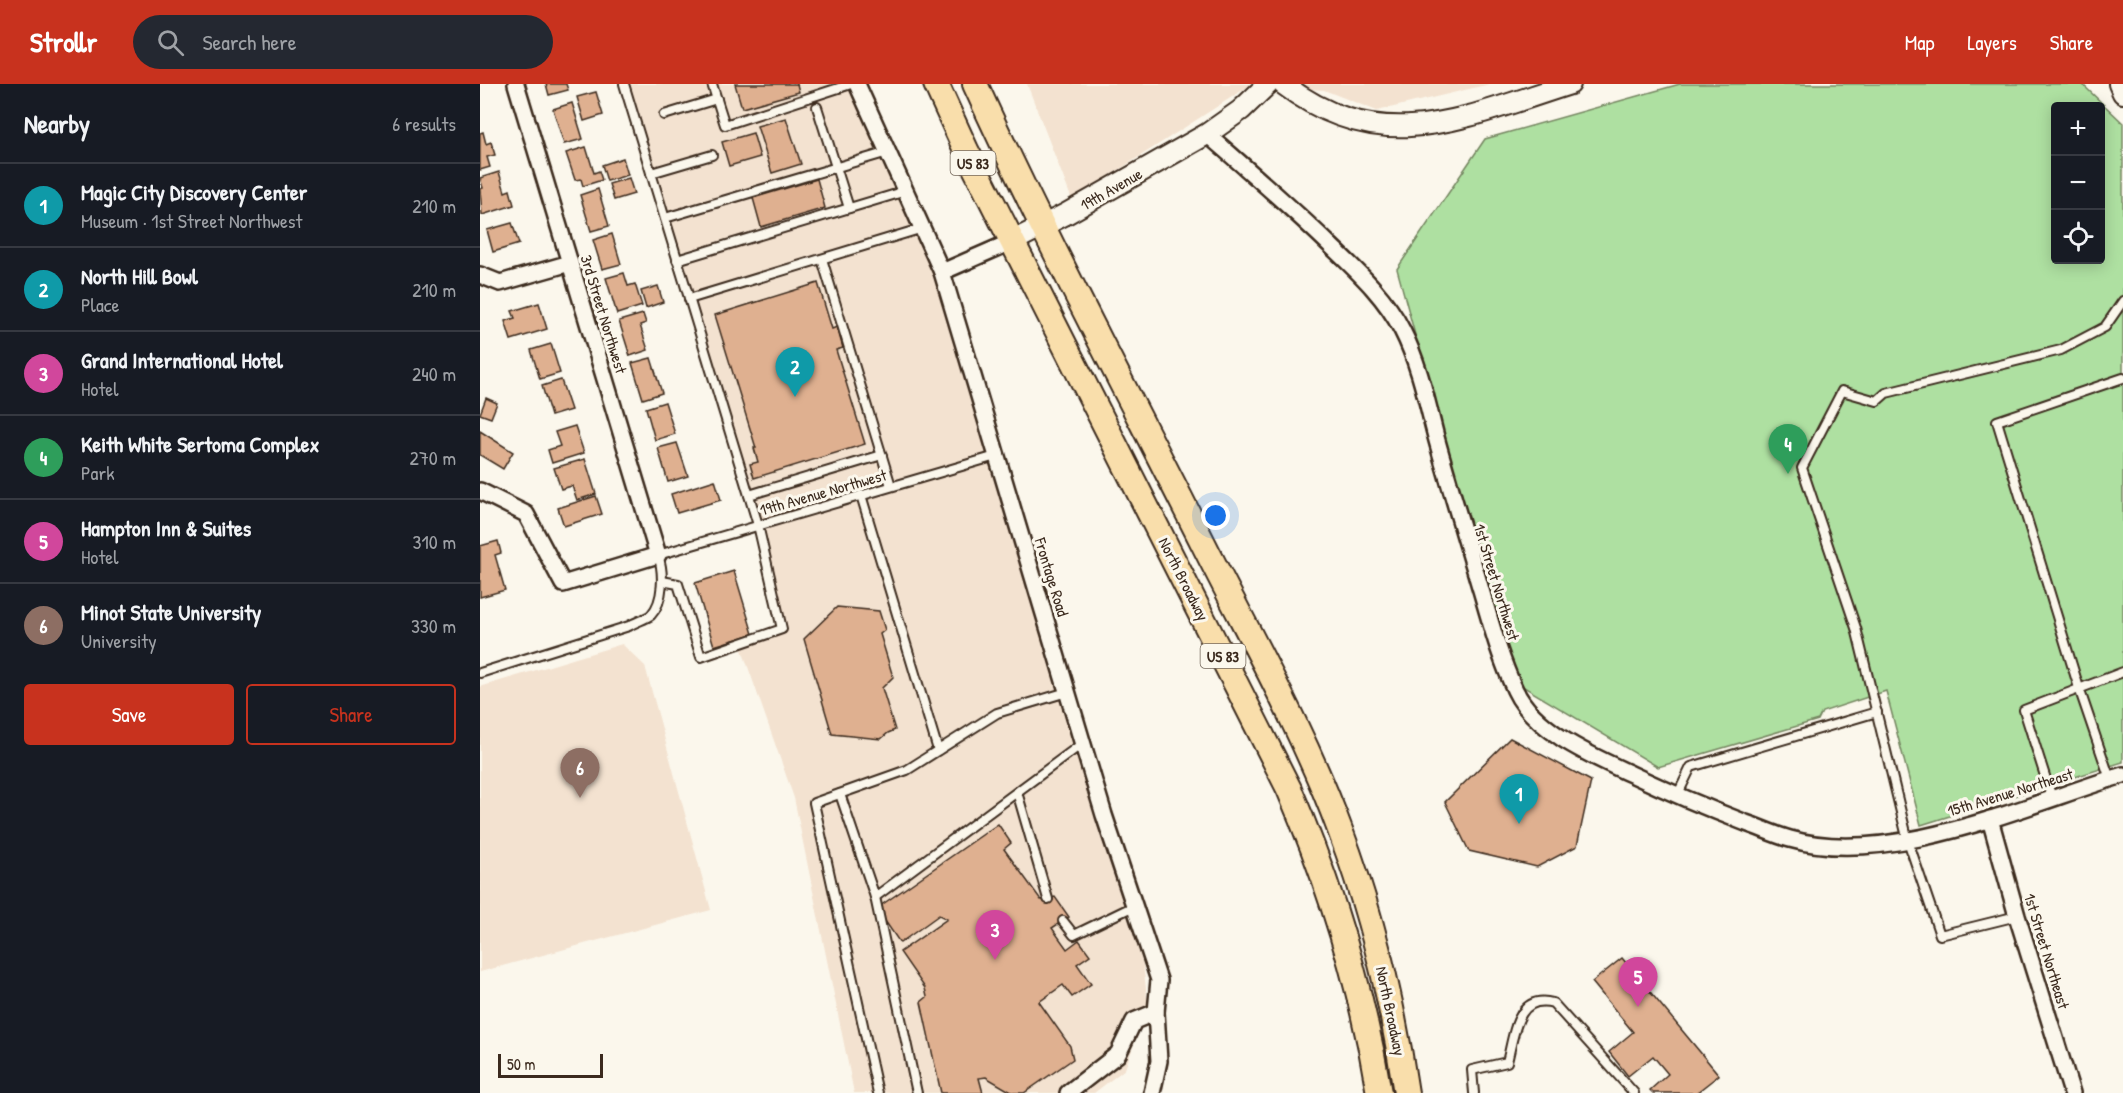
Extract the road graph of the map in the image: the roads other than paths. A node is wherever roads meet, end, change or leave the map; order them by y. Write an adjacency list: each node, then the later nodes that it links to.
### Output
1 (516, 84): 29 (street, 3rd Street Northwest)
2 (624, 84): 20 (lane)
3 (712, 84): 13 (lane)
4 (851, 84): 13 (lane)
5 (857, 84): 17 (street, Frontage Road)
6 (936, 84): 26 (main road, North Broadway / US 83)
7 (975, 84): 24 (main road, North Broadway / US 83)
8 (1268, 84): 16 (street, 19th Avenue)
9 (1284, 84): 10 (street)
10 (1569, 84)
11 (2119, 84): 12 (street)
12 (2123, 93)
13 (717, 99): 15 (lane)
14 (817, 107): 19 (lane)
15 (664, 115)
16 (1208, 134): 24 (street, 19th Avenue); 54 (street, 1st Street Northwest)
17 (888, 152): 19 (lane); 21 (street, Frontage Road)
18 (712, 155): 20 (lane)
19 (837, 167): 22 (lane); 23 (lane)
20 (651, 173): 23 (lane)
21 (906, 191): 22 (lane); 25 (street, Frontage Road)
22 (849, 208): 28 (lane)
23 (665, 218): 28 (lane)
24 (1042, 227): 26 (street, 19th Avenue); 69 (main road, North Broadway / US 83)
25 (923, 228): 27 (lane); 30 (street, Frontage Road)
26 (1012, 241): 30 (street, 19th Avenue); 68 (main road, North Broadway / US 83)
27 (822, 259): 32 (lane); 35 (lane)
28 (677, 260): 32 (lane)
29 (570, 263): 31 (street); 42 (street, 3rd Street Northwest)
30 (942, 272): 36 (street, Frontage Road)
31 (480, 275)
32 (689, 299): 39 (lane)
33 (2123, 301): 48 (lane)
34 (2123, 378): 46 (lane)
35 (882, 455): 37 (lane); 39 (lane)
36 (996, 456): 37 (lane, 19th Avenue Northwest); 47 (street, Frontage Road)
37 (891, 486): 40 (lane, 19th Avenue Northwest)
38 (480, 491): 42 (street)
39 (749, 495): 41 (lane)
40 (861, 495): 41 (lane, 19th Avenue Northwest); 50 (lane)
41 (758, 525): 42 (lane, 19th Avenue Northwest); 43 (lane)
42 (658, 555): 43 (lane)
43 (662, 580): 45 (lane)
44 (2123, 672): 46 (lane)
45 (480, 673)
46 (2079, 688): 51 (lane); 55 (lane)
47 (1068, 692): 49 (street, Frontage Road); 50 (lane)
48 (1877, 712): 54 (lane); 57 (lane)
49 (1083, 743): 52 (lane); 60 (street, Frontage Road)
50 (938, 750): 53 (lane)
51 (2116, 777): 55 (street, 15th Avenue Northeast)
52 (1017, 792): 58 (lane); 59 (lane)
53 (840, 794): 58 (lane); 64 (lane)
54 (1677, 796): 57 (street, 1st Street Northwest)
55 (2052, 798): 56 (street, 15th Avenue Northeast)
56 (1990, 819): 57 (street, 15th Avenue Northeast); 61 (street, 1st Street Northeast)
57 (1908, 841): 61 (lane)
58 (875, 897): 65 (lane)
59 (1048, 899)
60 (1134, 906): 62 (lane); 63 (street, Frontage Road)
61 (2017, 916): 72 (street, 1st Street Northeast)
62 (1063, 921)
63 (1156, 1012): 66 (street); 67 (street, Frontage Road)
64 (878, 1093)
65 (917, 1093)
66 (1068, 1093)
67 (1152, 1093)
68 (1378, 1093)
69 (1406, 1093)
70 (1474, 1093): 71 (lane)
71 (1634, 1093)
72 (2072, 1093)

